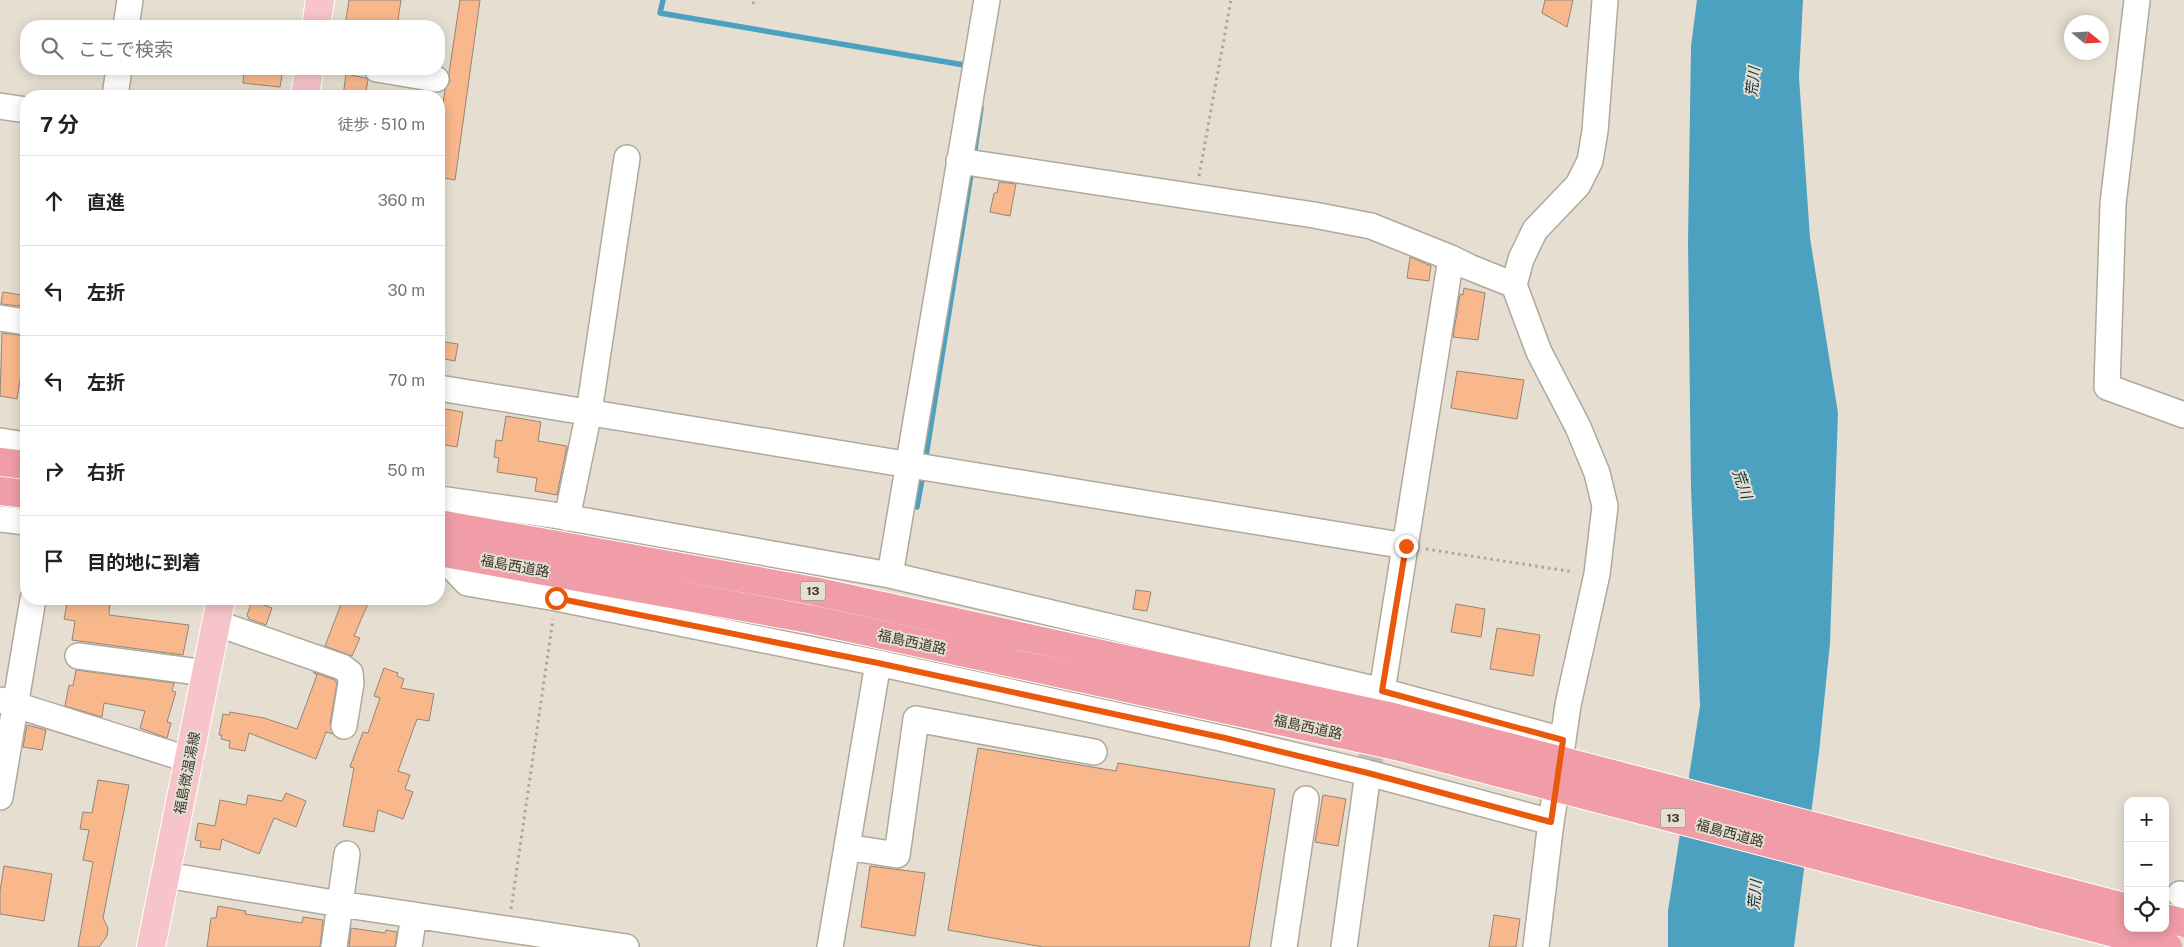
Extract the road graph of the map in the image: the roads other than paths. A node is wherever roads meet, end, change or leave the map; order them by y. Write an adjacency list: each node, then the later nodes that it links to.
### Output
1 (130, 0): 6 (street)
2 (320, 0): 7 (main road)
3 (987, 0): 17 (street)
4 (1605, 0): 19 (street)
5 (2137, 0): 24 (street)
6 (127, 20)
7 (317, 20)
8 (118, 75): 12 (street)
9 (308, 75): 13 (main road)
10 (412, 75): 11 (street)
11 (436, 79)
12 (116, 90)
13 (306, 90)
14 (0, 106): 15 (street)
15 (20, 109)
16 (627, 158): 23 (street)
17 (959, 161): 18 (street); 29 (street)
18 (1451, 258): 19 (street); 37 (street)
19 (1514, 285): 49 (street)
20 (0, 318): 21 (street)
21 (20, 321)
22 (445, 389): 23 (street)
23 (589, 412): 29 (street); 33 (street)
24 (2184, 415)
25 (0, 441): 26 (street)
26 (20, 444)
27 (0, 462): 28 (highway)
28 (20, 464)
29 (908, 464): 37 (street); 40 (street)
30 (0, 491): 31 (highway)
31 (20, 493)
32 (445, 500): 33 (street)
33 (567, 518): 40 (street)
34 (0, 519): 35 (street)
35 (20, 521)
36 (445, 525): 60 (highway, 福島西道路 / 13, bridge)
37 (1406, 546): 46 (street)
38 (445, 553): 73 (highway, 福島西道路 / 13, bridge)
39 (445, 559): 44 (street)
40 (890, 575): 46 (street)
41 (32, 605): 47 (street)
42 (218, 611): 45 (main road, 福島微温湯線); 48 (street)
43 (78, 656): 45 (street)
44 (878, 663): 52 (street); 56 (street)
45 (206, 673): 51 (main road, 福島微温湯線)
46 (1382, 691): 49 (street)
47 (8, 703): 51 (street); 53 (street)
48 (344, 726)
49 (1563, 740): 55 (street)
50 (1094, 752): 56 (street)
51 (190, 760): 58 (main road, 福島微温湯線)
52 (1368, 773): 55 (street); 71 (street)
53 (0, 797)
54 (1306, 799): 70 (street)
55 (1551, 822): 72 (street)
56 (847, 847): 69 (street)
57 (347, 854): 59 (street)
58 (166, 875): 59 (street); 65 (main road, 福島微温湯線)
59 (340, 904): 61 (street); 66 (street)
60 (2124, 907)
61 (414, 915): 64 (street); 67 (street)
62 (2169, 919): 63 (highway, bridge)
63 (2184, 922)
64 (507, 938): 68 (street)
65 (151, 947)
66 (334, 947)
67 (409, 947)
68 (626, 947)
69 (830, 947)
70 (1284, 947)
71 (1344, 947)
72 (1536, 947)
73 (2168, 947)

